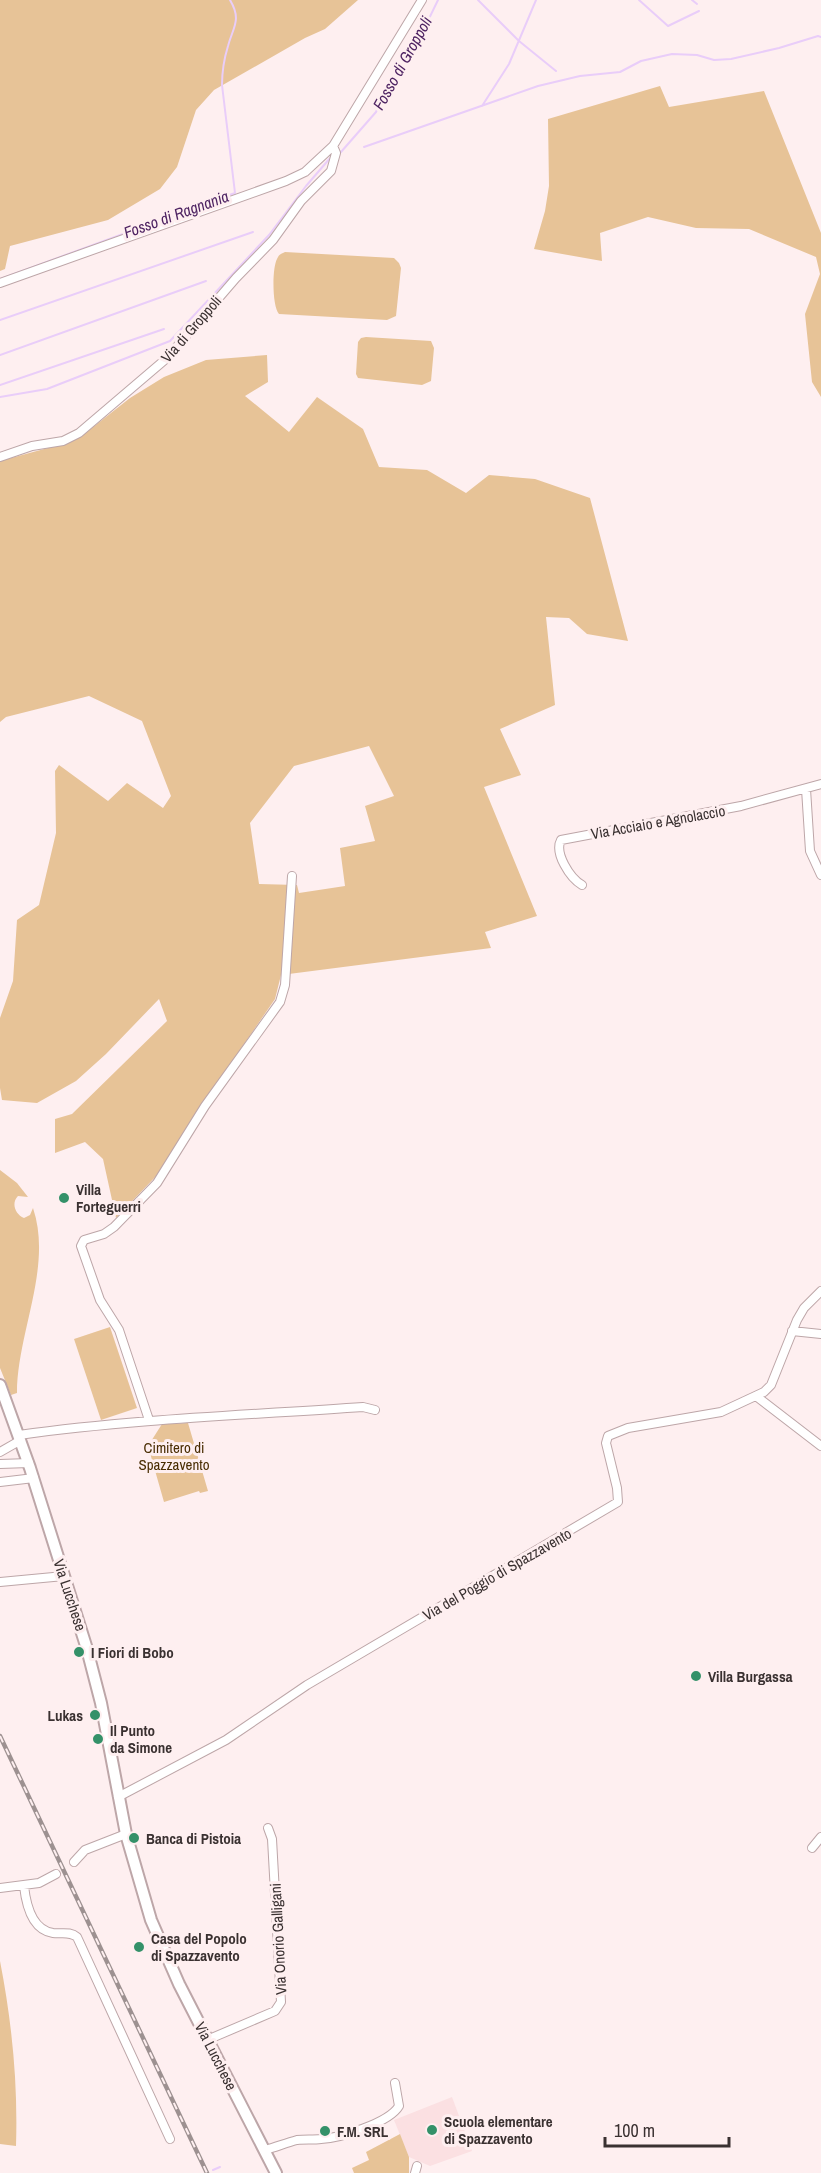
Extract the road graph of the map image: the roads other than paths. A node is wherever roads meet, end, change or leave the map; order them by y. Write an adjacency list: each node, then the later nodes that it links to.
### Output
1 (422, 0): 2 (street, Via di Groppoli)
2 (333, 146): 3 (street, Via di Groppoli); 4 (street, Via di Groppoli)
3 (0, 283)
4 (0, 457)
5 (821, 784): 6 (street, Via Acciaio e Agnolaccio)
6 (806, 789): 7 (street); 9 (street, Via Acciaio e Agnolaccio)
7 (821, 874)
8 (292, 876): 16 (street)
9 (582, 885)
10 (821, 1291): 11 (street)
11 (792, 1331): 12 (street); 14 (street, Via del Poggio di Spazzavento)
12 (821, 1334)
13 (0, 1385): 17 (street, Via Lucchese)
14 (756, 1396): 18 (street); 26 (street, Via del Poggio di Spazzavento)
15 (375, 1410): 16 (street)
16 (148, 1420): 17 (street)
17 (20, 1437): 19 (street); 20 (street, Via Lucchese)
18 (821, 1446)
19 (0, 1452)
20 (29, 1463): 21 (street); 22 (street, Via Lucchese)
21 (0, 1464)
22 (34, 1478): 23 (street); 24 (street, Via Lucchese)
23 (0, 1482)
24 (64, 1576): 25 (street); 26 (street, Via Lucchese)
25 (0, 1582)
26 (118, 1797): 28 (street, Via Lucchese)
27 (268, 1828): 35 (street, Via Onorio Galligani)
28 (126, 1834): 31 (street); 35 (street, Via Lucchese)
29 (821, 1837): 30 (street)
30 (812, 1848)
31 (74, 1862)
32 (56, 1874): 33 (street)
33 (24, 1886): 34 (street); 37 (street)
34 (0, 1888)
35 (207, 2040): 38 (street, Via Lucchese)
36 (395, 2083): 38 (street)
37 (170, 2139)
38 (265, 2151): 39 (street, Via Lucchese)
39 (276, 2173)

